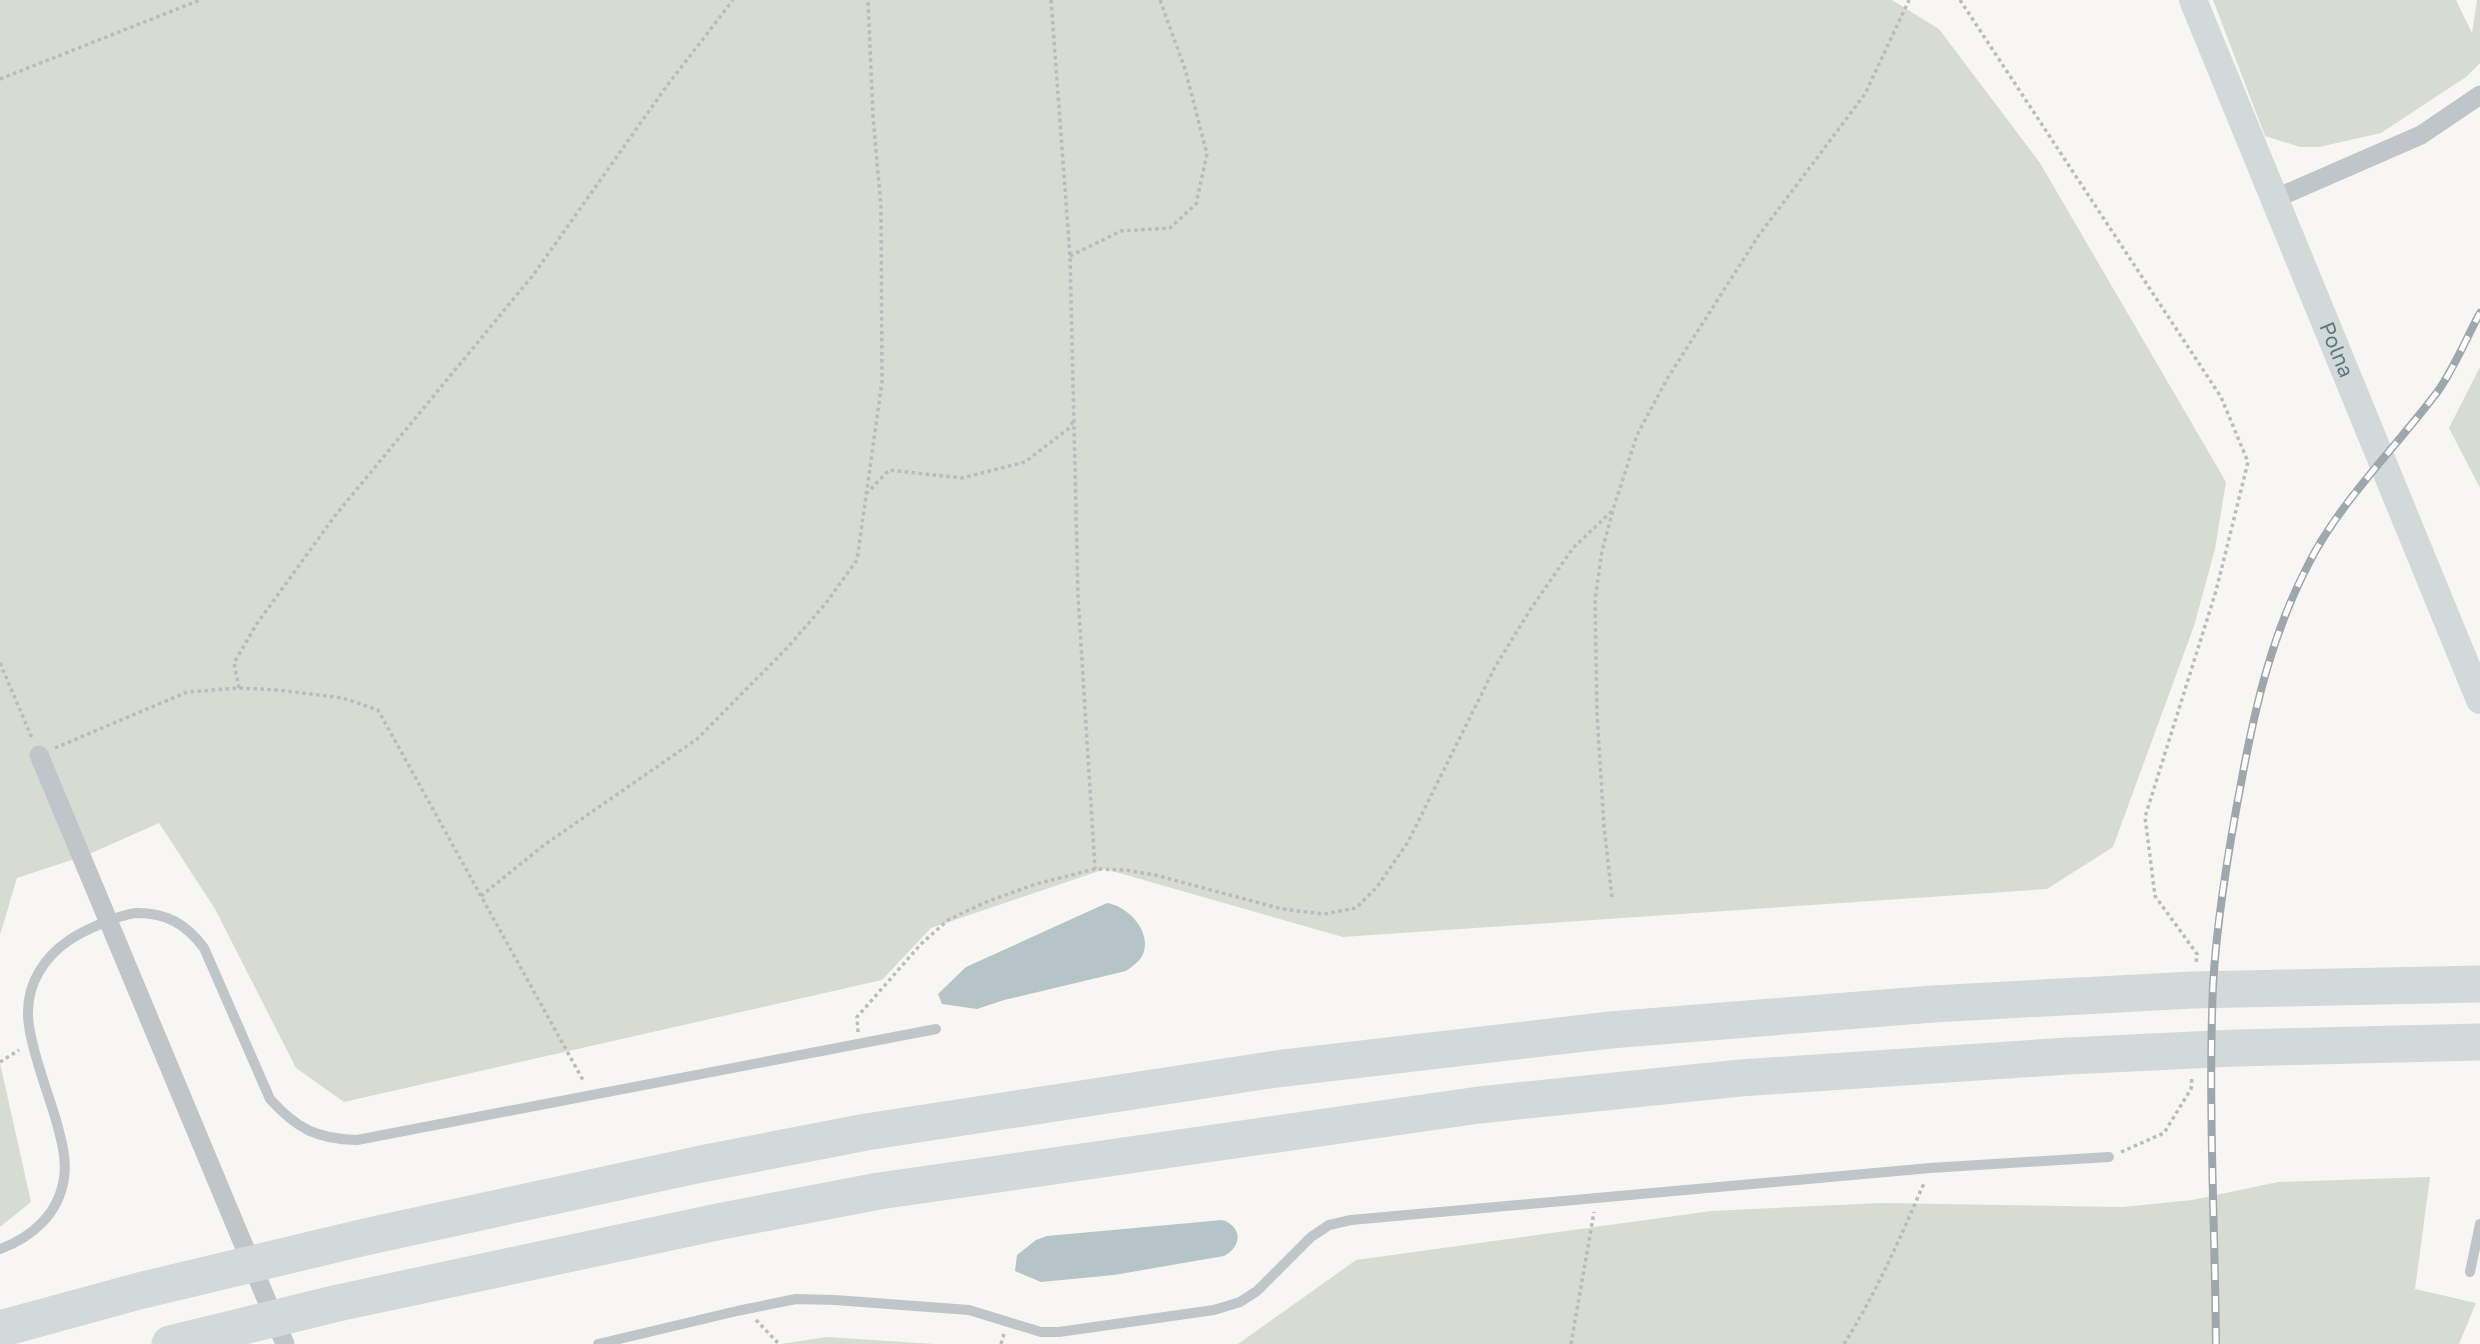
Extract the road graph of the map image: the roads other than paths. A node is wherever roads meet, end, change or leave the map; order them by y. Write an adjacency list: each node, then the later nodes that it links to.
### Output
1 (2193, 0): 3 (street, Polna)
2 (2480, 95): 3 (street)
3 (2274, 199): 4 (street, Polna)
4 (2480, 700)
5 (39, 755): 6 (street)
6 (107, 922): 8 (lane); 12 (lane); 16 (street)
7 (2480, 984): 14 (highway)
8 (936, 1029)
9 (2480, 1042): 15 (highway)
10 (2109, 1157): 17 (lane)
11 (2480, 1224): 13 (lane)
12 (0, 1248)
13 (2470, 1272)
14 (0, 1329)
15 (170, 1344)
16 (285, 1344)
17 (598, 1344)

